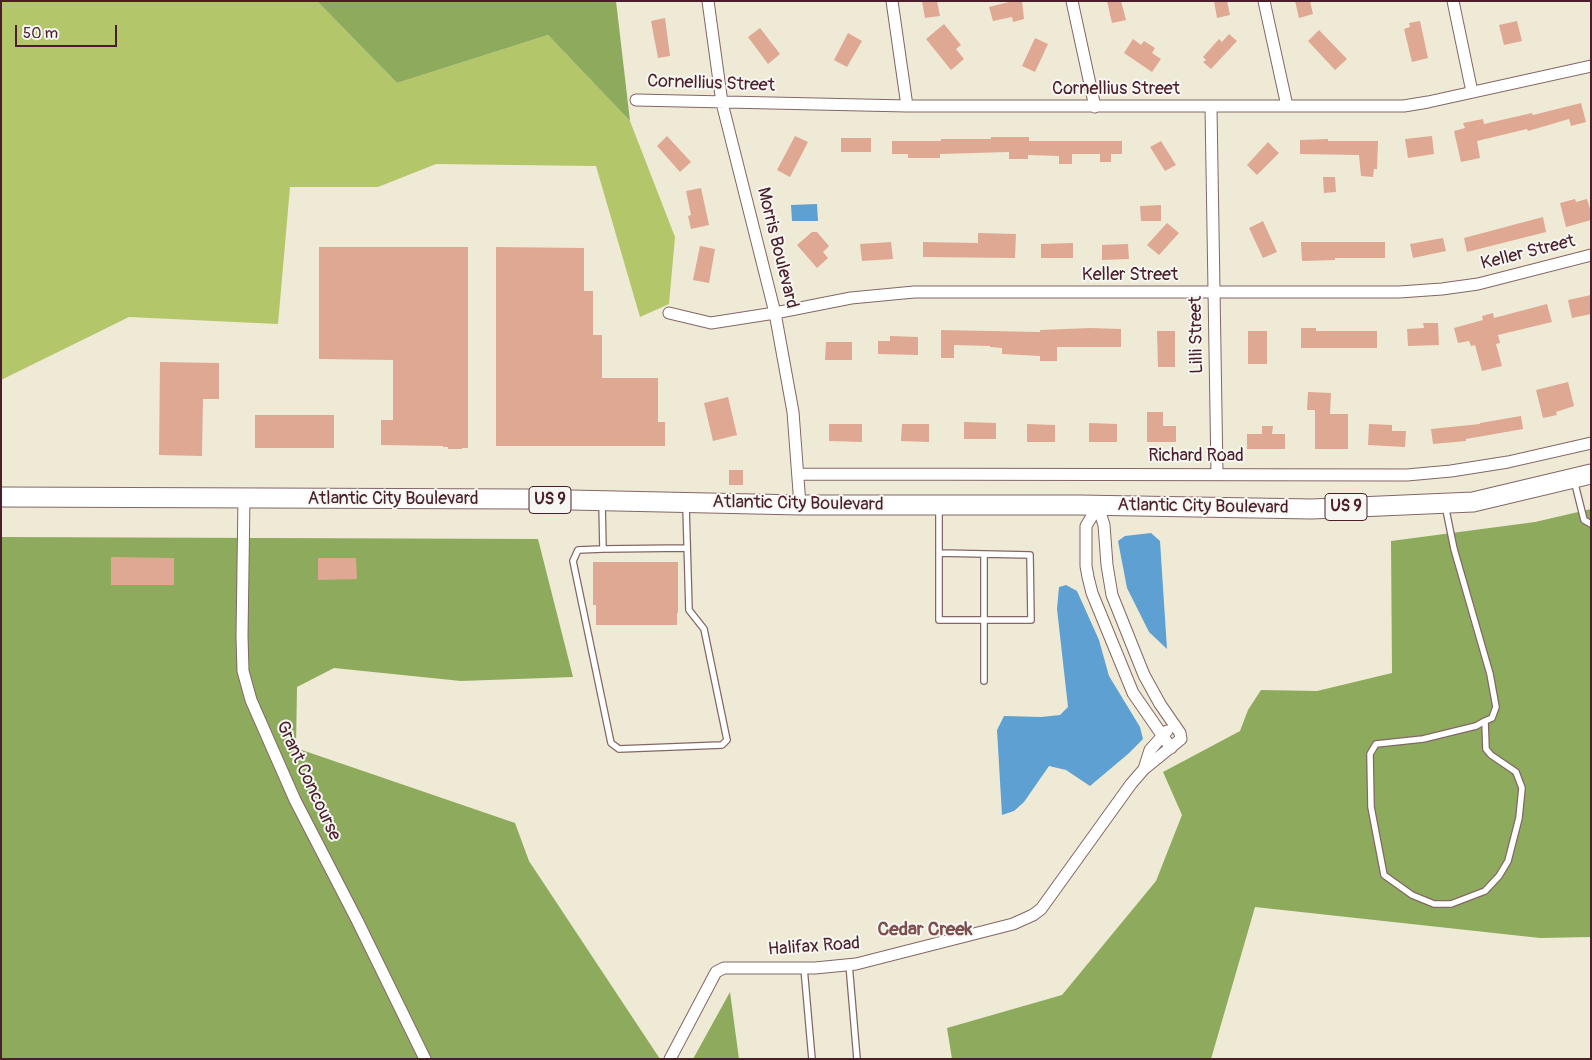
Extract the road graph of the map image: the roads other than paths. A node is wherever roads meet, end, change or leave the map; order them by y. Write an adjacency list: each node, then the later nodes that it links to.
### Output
1 (708, 1): 9 (street, Morris Boulevard)
2 (892, 1): 10 (street)
3 (1072, 1): 12 (street)
4 (1264, 1): 11 (street)
5 (1452, 1): 7 (street)
6 (1591, 66): 7 (street, Cornellius Street)
7 (1472, 92): 11 (street, Cornellius Street)
8 (636, 100): 9 (street, Cornellius Street)
9 (722, 103): 10 (street, Cornellius Street); 17 (street, Morris Boulevard)
10 (907, 106): 12 (street, Cornellius Street)
11 (1287, 106): 13 (street, Cornellius Street)
12 (1095, 107): 13 (street, Cornellius Street)
13 (1211, 107): 15 (street, Lilli Street)
14 (1591, 255): 15 (street, Keller Street)
15 (1214, 292): 17 (street, Keller Street); 19 (street, Lilli Street)
16 (669, 313): 17 (street, Keller Street)
17 (776, 313): 20 (street, Morris Boulevard)
18 (1591, 443): 19 (street, Richard Road)
19 (1217, 473): 20 (street, Richard Road)
20 (798, 474): 27 (street, Morris Boulevard)
21 (1582, 476): 26 (highway, Atlantic City Boulevard / US 9); 30 (lane)
22 (1, 497): 23 (highway, Atlantic City Boulevard / US 9)
23 (244, 498): 24 (highway, Atlantic City Boulevard / US 9); 44 (street, Grant Concourse)
24 (602, 501): 25 (highway, Atlantic City Boulevard / US 9); 32 (lane)
25 (686, 502): 27 (highway, Atlantic City Boulevard / US 9); 31 (lane)
26 (1444, 503): 29 (highway, Atlantic City Boulevard / US 9); 37 (lane)
27 (800, 505): 28 (highway, Atlantic City Boulevard / US 9)
28 (939, 505): 29 (highway, Atlantic City Boulevard / US 9); 33 (lane)
29 (1098, 506): 38 (street); 39 (street)
30 (1591, 524)
31 (687, 548): 32 (lane); 32 (lane)
32 (603, 550)
33 (939, 553): 34 (lane); 35 (lane)
34 (984, 554): 35 (lane); 35 (lane)
35 (984, 620): 36 (lane)
36 (984, 681)
37 (1485, 721): 37 (lane)
38 (1174, 725): 39 (street, Halifax Road); 40 (street)
39 (1162, 736): 40 (street); 41 (street, Halifax Road)
40 (1171, 748): 41 (street, Halifax Road)
41 (1144, 769): 42 (street, Halifax Road)
42 (849, 964): 43 (street, Halifax Road); 47 (lane)
43 (804, 968): 45 (street, Halifax Road); 46 (lane)
44 (425, 1059)
45 (670, 1059)
46 (812, 1059)
47 (857, 1059)

